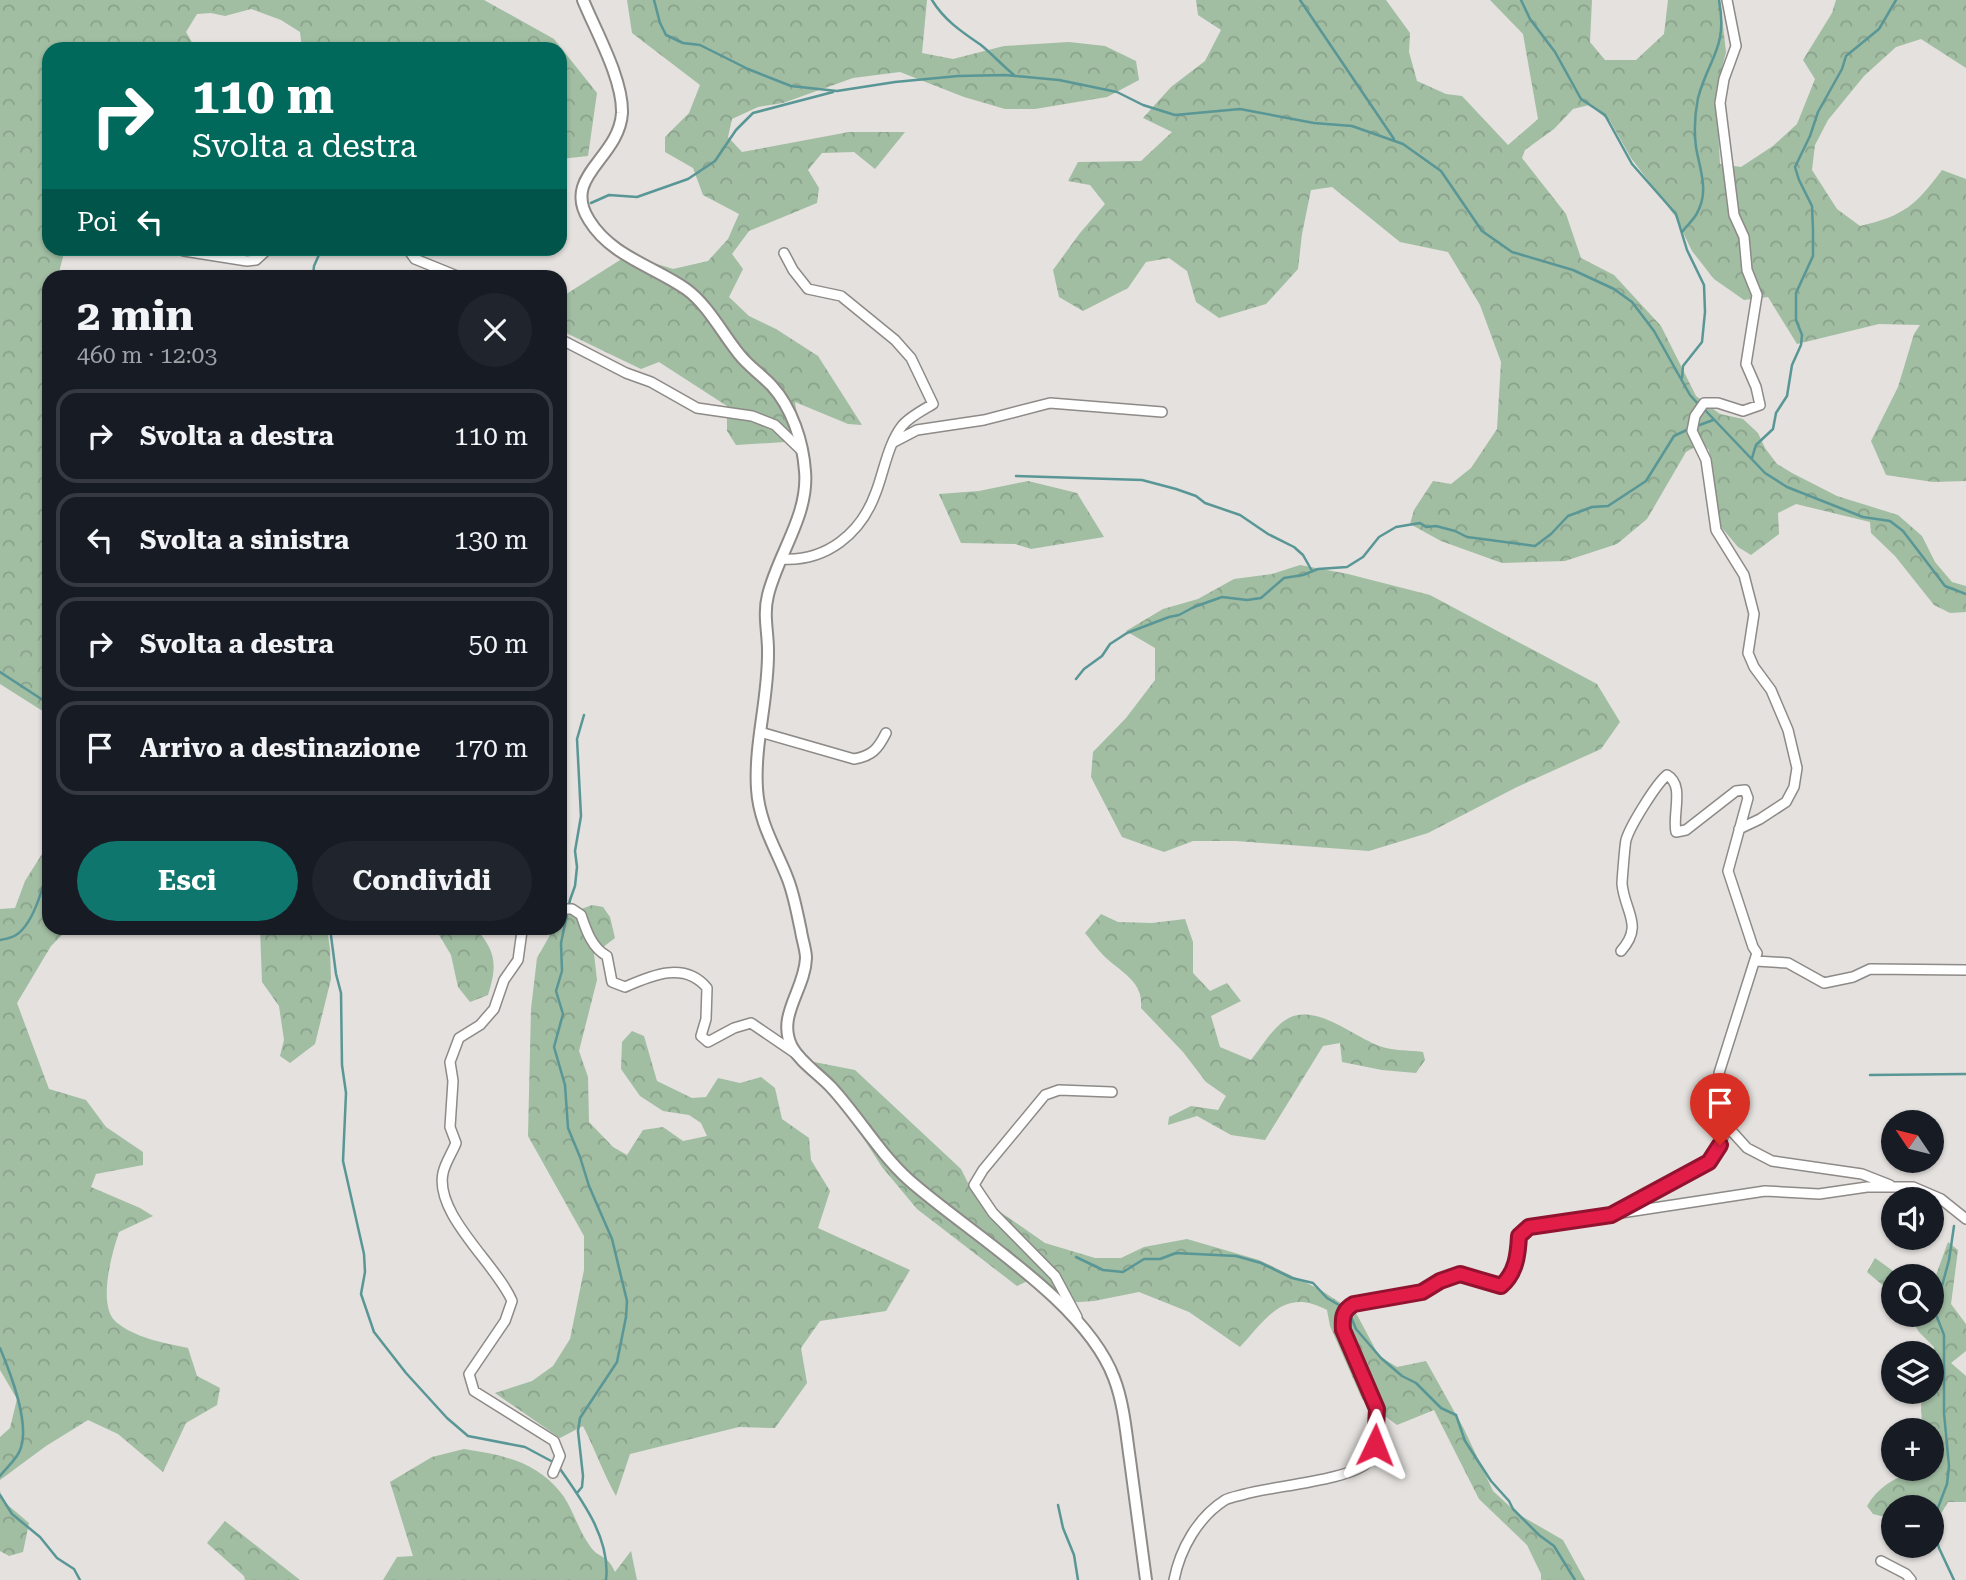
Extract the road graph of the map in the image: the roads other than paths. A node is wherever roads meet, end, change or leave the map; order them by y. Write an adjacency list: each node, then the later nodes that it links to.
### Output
1 (583, 0): 11 (street)
2 (1727, 0): 15 (street)
3 (784, 253): 10 (street)
4 (216, 256): 5 (street)
5 (261, 256)
6 (413, 256): 7 (street)
7 (442, 270)
8 (567, 343): 11 (street)
9 (1161, 412): 10 (street)
10 (894, 442): 12 (street)
11 (802, 451): 12 (street)
12 (781, 559): 13 (street)
13 (760, 732): 14 (street); 21 (street)
14 (886, 733)
15 (1739, 829): 18 (street); 19 (street)
16 (567, 909): 21 (street)
17 (521, 935): 30 (street)
18 (1621, 951)
19 (1756, 961): 20 (street); 23 (street)
20 (1966, 970)
21 (796, 1054): 29 (street)
22 (1112, 1092): 29 (street)
23 (1727, 1126): 25 (street); 27 (street)
24 (1881, 1187): 27 (street)
25 (1894, 1187)
26 (1944, 1201): 28 (street)
27 (1611, 1215): 33 (street)
28 (1966, 1219)
29 (1082, 1328): 32 (street)
30 (553, 1473)
31 (1881, 1561): 34 (street)
32 (1146, 1580)
33 (1174, 1580)
34 (1911, 1580)

